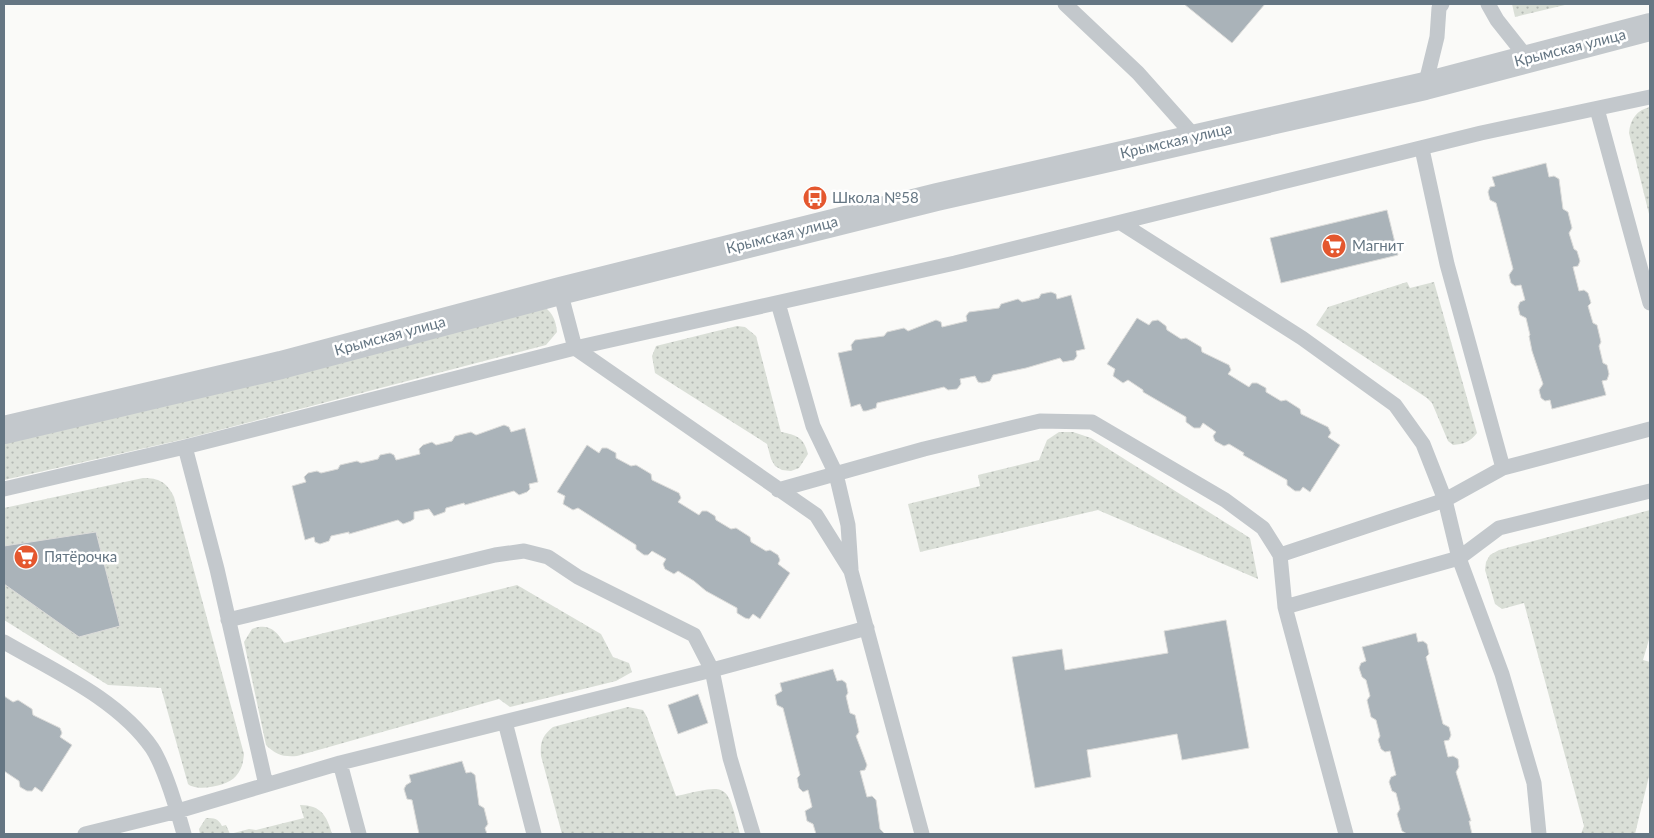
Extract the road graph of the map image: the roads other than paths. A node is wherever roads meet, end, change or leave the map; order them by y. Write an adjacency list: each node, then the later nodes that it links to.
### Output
1 (1065, 4): 9 (lane)
2 (1442, 4): 6 (lane)
3 (1488, 4): 5 (lane)
4 (1650, 27): 5 (street, Крымская улица)
5 (1528, 59): 6 (street, Крымская улица)
6 (1425, 86): 9 (street, Крымская улица)
7 (1650, 97): 8 (lane)
8 (1597, 109): 10 (lane); 14 (lane)
9 (1195, 137): 12 (street, Крымская улица)
10 (1422, 149): 11 (lane); 19 (lane)
11 (1121, 222): 13 (lane); 24 (lane)
12 (560, 291): 15 (lane); 17 (street, Крымская улица)
13 (778, 303): 15 (lane); 20 (lane)
14 (1650, 303)
15 (575, 348): 18 (lane); 22 (lane)
16 (1650, 429): 19 (lane)
17 (4, 430)
18 (186, 448): 21 (lane); 29 (lane)
19 (1503, 468): 24 (lane)
20 (836, 474): 22 (lane); 25 (lane); 27 (lane)
21 (4, 489)
22 (778, 490): 27 (lane)
23 (1650, 491): 26 (lane)
24 (1445, 500): 25 (lane); 26 (lane)
25 (1280, 555): 28 (lane)
26 (1459, 558): 28 (lane); 44 (lane)
27 (851, 571): 30 (lane)
28 (1285, 607): 43 (lane)
29 (228, 620): 32 (lane); 35 (lane)
30 (867, 628): 32 (lane); 42 (lane)
31 (4, 642): 36 (lane)
32 (712, 670): 33 (lane); 41 (lane)
33 (505, 722): 34 (lane); 40 (lane)
34 (340, 763): 35 (lane); 39 (lane)
35 (266, 785): 36 (lane)
36 (178, 811): 37 (lane); 38 (lane)
37 (85, 834)
38 (184, 834)
39 (359, 834)
40 (534, 834)
41 (753, 834)
42 (922, 834)
43 (1346, 834)
44 (1539, 834)

